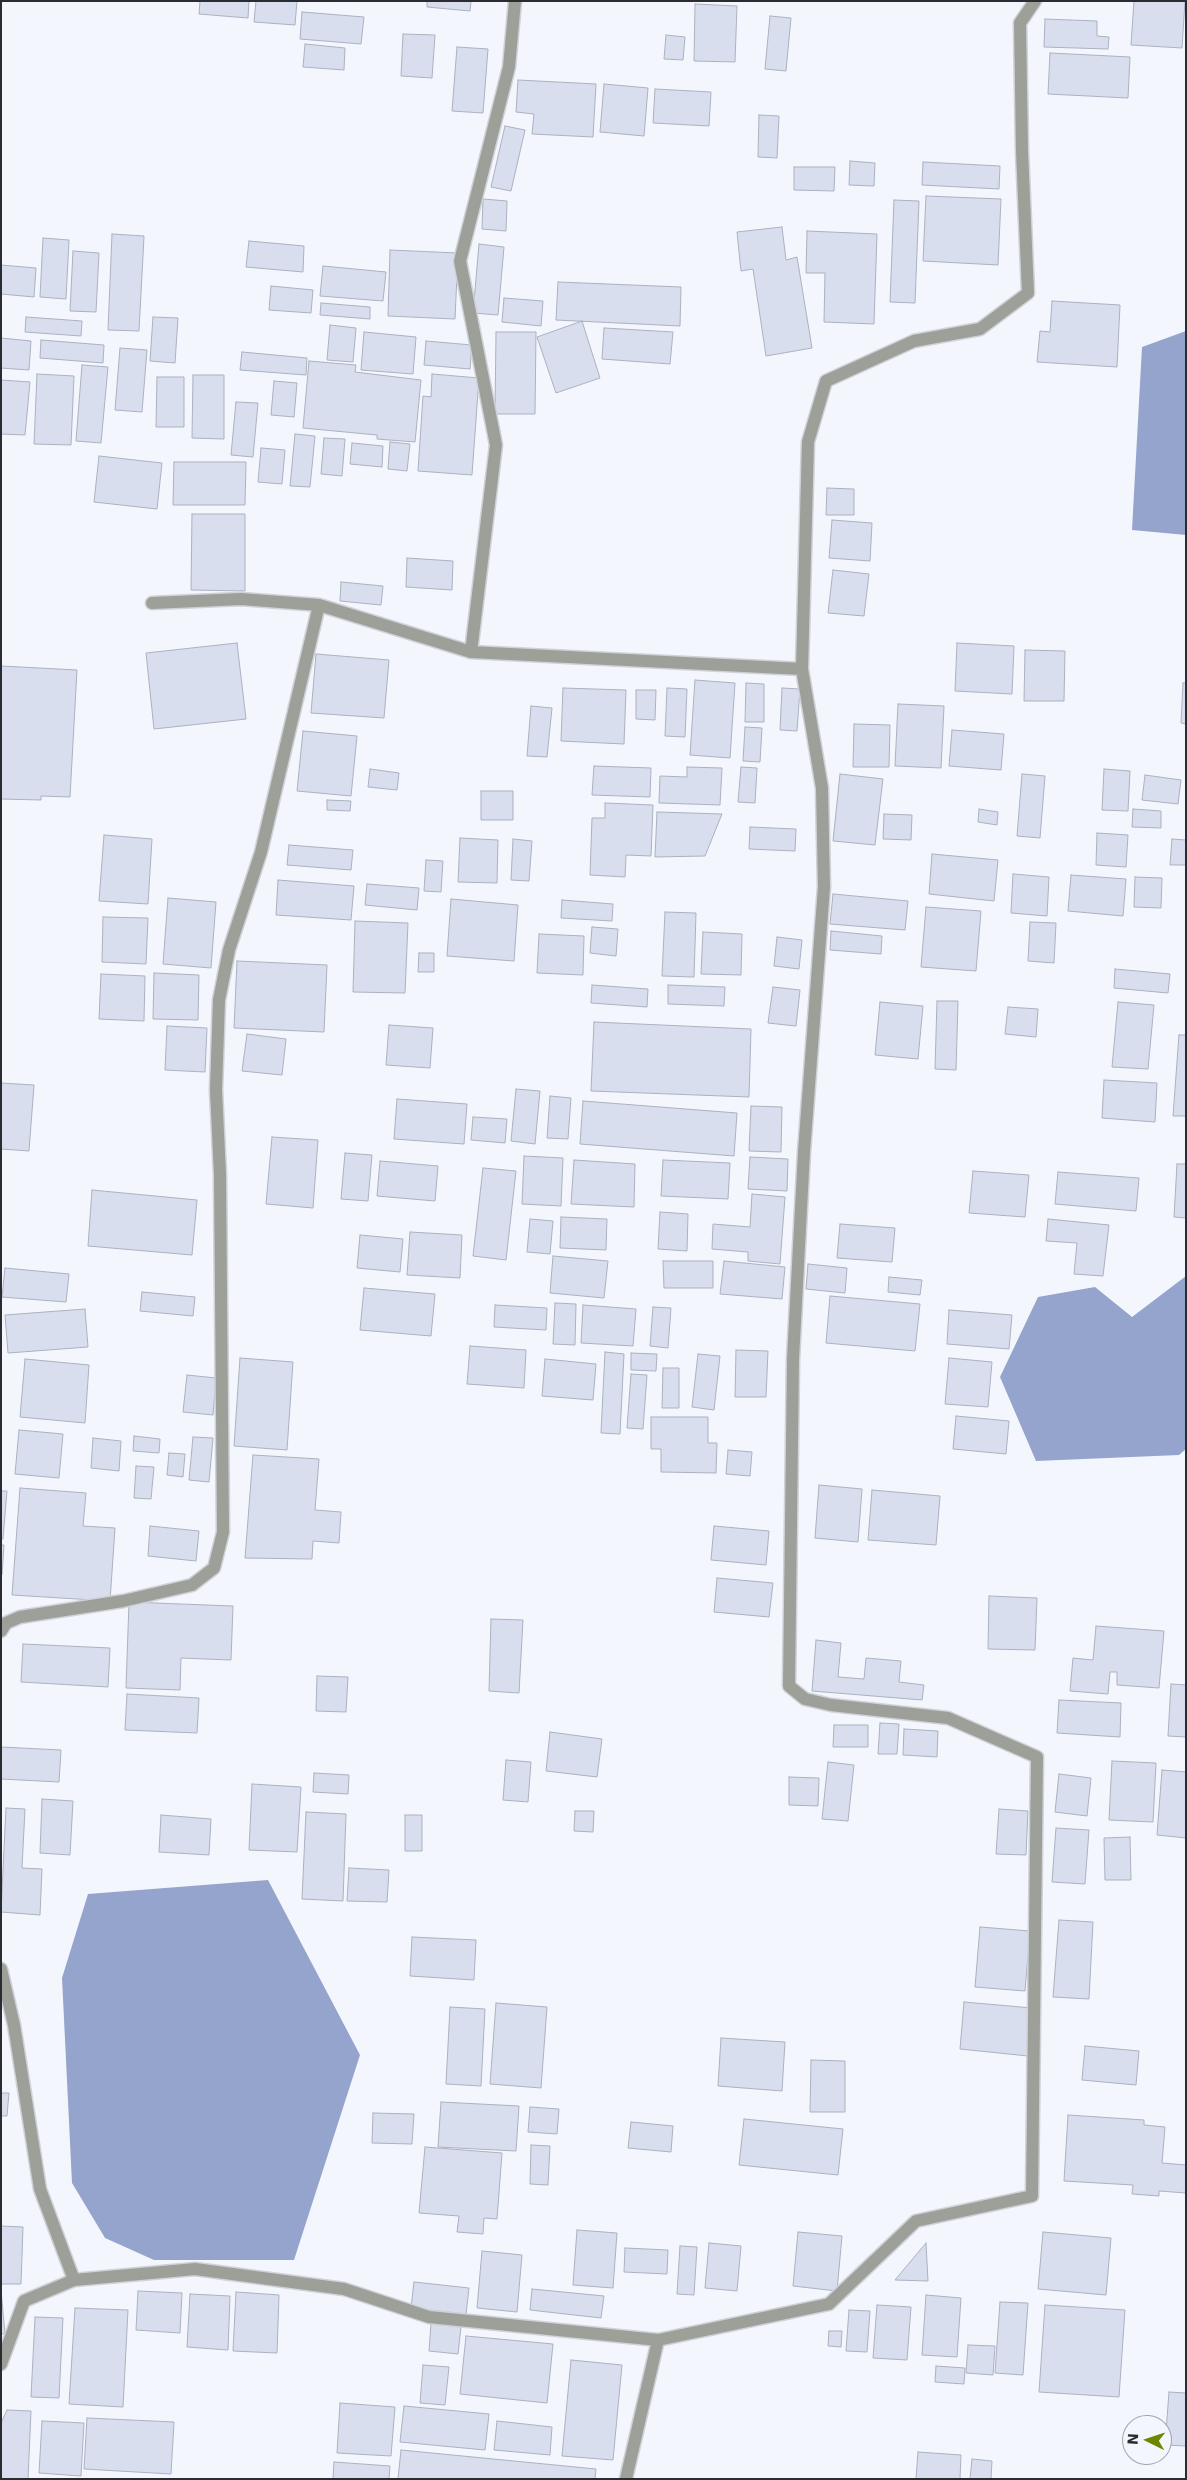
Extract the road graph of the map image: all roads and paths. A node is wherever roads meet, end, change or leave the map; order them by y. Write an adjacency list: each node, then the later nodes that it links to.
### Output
1 (514, 1): 5 (street)
2 (1034, 1): 6 (street)
3 (152, 603): 4 (street)
4 (319, 605): 5 (street); 7 (street)
5 (471, 652): 6 (street)
6 (802, 669): 10 (street)
7 (1, 1630)
8 (1, 1969): 9 (street)
9 (74, 2280): 10 (street); 11 (street)
10 (658, 2340): 12 (street)
11 (1, 2364)
12 (626, 2479)

